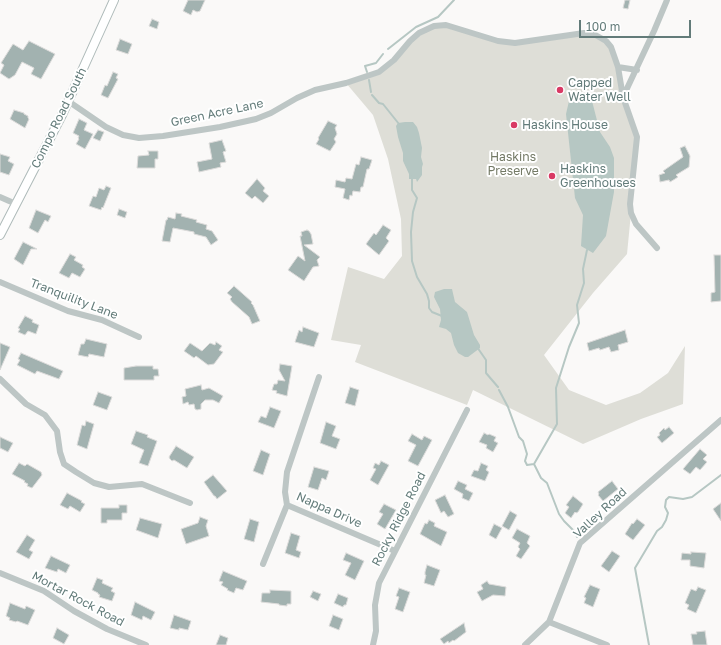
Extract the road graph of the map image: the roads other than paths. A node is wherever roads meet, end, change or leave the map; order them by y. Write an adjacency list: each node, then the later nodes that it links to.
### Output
1 (114, 0): 6 (main road, Compo Road South)
2 (667, 0): 4 (street)
3 (618, 67): 4 (street); 5 (street, Green Acre Lane); 6 (street, Green Acre Lane)
4 (637, 70): 5 (street)
5 (623, 97): 10 (street, Green Acre Lane)
6 (68, 101): 8 (main road, Compo Road South)
7 (0, 197): 8 (street)
8 (16, 204): 9 (main road, Compo Road South)
9 (0, 235)
10 (657, 248)
11 (0, 282): 12 (street, Tranquility Lane)
12 (139, 337)
13 (319, 377): 18 (street, Nappa Drive)
14 (0, 379): 17 (street)
15 (467, 410): 19 (street, Rocky Ridge Road)
16 (721, 420): 22 (street, Valley Road)
17 (190, 503)
18 (287, 505): 19 (street, Nappa Drive); 20 (street)
19 (395, 551): 24 (street, Rocky Ridge Road)
20 (264, 564)
21 (0, 573): 23 (street, Mortar Rock Road)
22 (549, 622): 25 (street, Valley Road); 26 (street)
23 (146, 645)
24 (373, 645)
25 (525, 645)
26 (607, 645)

